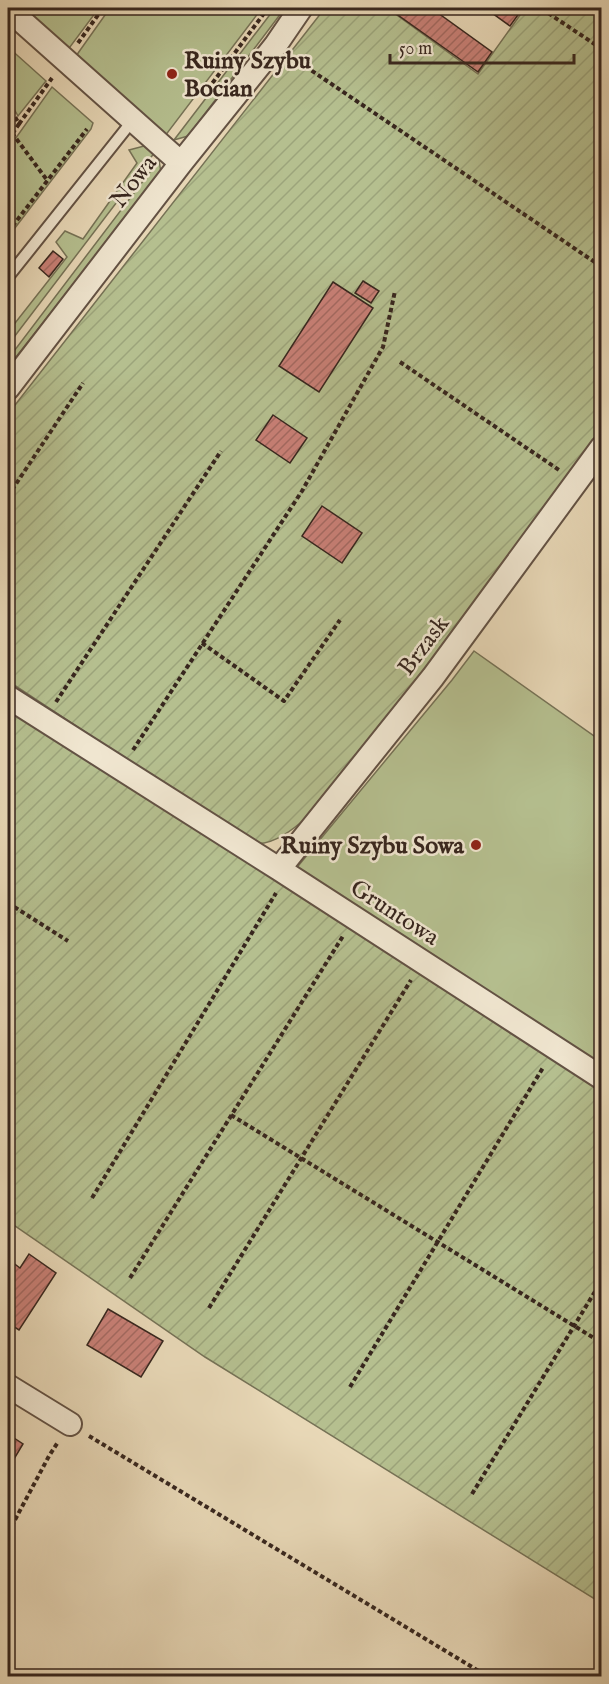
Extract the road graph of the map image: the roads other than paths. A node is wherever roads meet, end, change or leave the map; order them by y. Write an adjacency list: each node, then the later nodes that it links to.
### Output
1 (301, 8): 4 (street, Nowa)
2 (8, 9): 3 (street)
3 (133, 120): 4 (street); 5 (lane)
4 (181, 163): 6 (street, Nowa)
5 (8, 277)
6 (8, 388)
7 (602, 447): 9 (street, Brzask)
8 (8, 697): 9 (street, Gruntowa)
9 (283, 872): 10 (street, Gruntowa)
10 (602, 1078)
11 (8, 1386): 12 (street)
12 (70, 1424)

